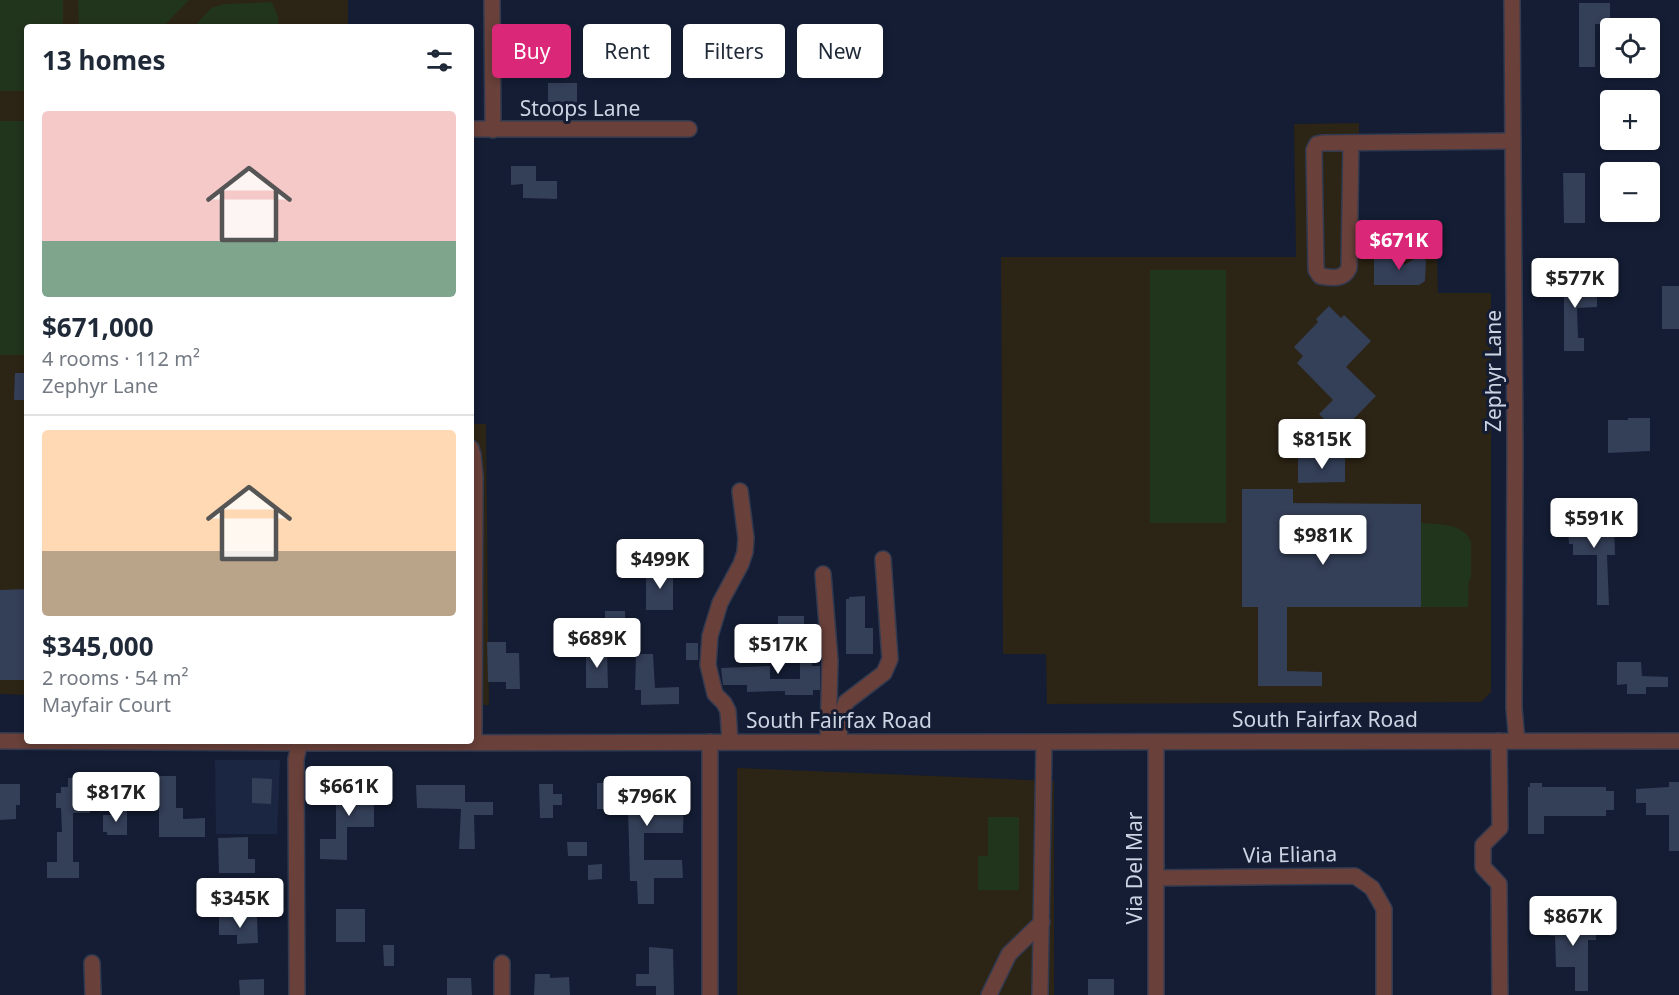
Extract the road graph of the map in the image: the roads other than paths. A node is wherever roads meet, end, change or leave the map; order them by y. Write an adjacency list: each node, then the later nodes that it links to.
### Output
1 (492, 0): 5 (street)
2 (1512, 0): 6 (street, Zephyr Lane)
3 (474, 129): 5 (street, Stoops Lane)
4 (689, 129): 5 (street, Stoops Lane)
5 (493, 130)
6 (1513, 141): 7 (street); 15 (street, Zephyr Lane)
7 (1351, 143): 7 (street)
8 (474, 466): 17 (street)
9 (740, 491): 19 (street)
10 (884, 559): 20 (street)
11 (824, 574): 20 (street)
12 (0, 741): 13 (street, South Fairfax Road)
13 (24, 741)
14 (1500, 741): 15 (street, South Fairfax Road); 22 (street, South Fairfax Road); 36 (street)
15 (1517, 741): 16 (street, South Fairfax Road)
16 (1679, 741)
17 (474, 742): 18 (street, South Fairfax Road)
18 (710, 742): 19 (street, South Fairfax Road); 31 (street)
19 (730, 742): 20 (street, South Fairfax Road)
20 (833, 742): 21 (street, South Fairfax Road)
21 (1044, 742): 22 (street, South Fairfax Road); 25 (street)
22 (1156, 742): 24 (street, Via Del Mar)
23 (300, 744): 29 (street)
24 (1156, 878): 34 (street, Via Del Mar); 35 (street, Via Eliana)
25 (1042, 922): 32 (street); 33 (street)
26 (92, 963): 28 (street)
27 (502, 963): 30 (street)
28 (93, 995)
29 (297, 995)
30 (502, 995)
31 (710, 995)
32 (989, 995)
33 (1040, 995)
34 (1156, 995)
35 (1384, 995)
36 (1500, 995)

